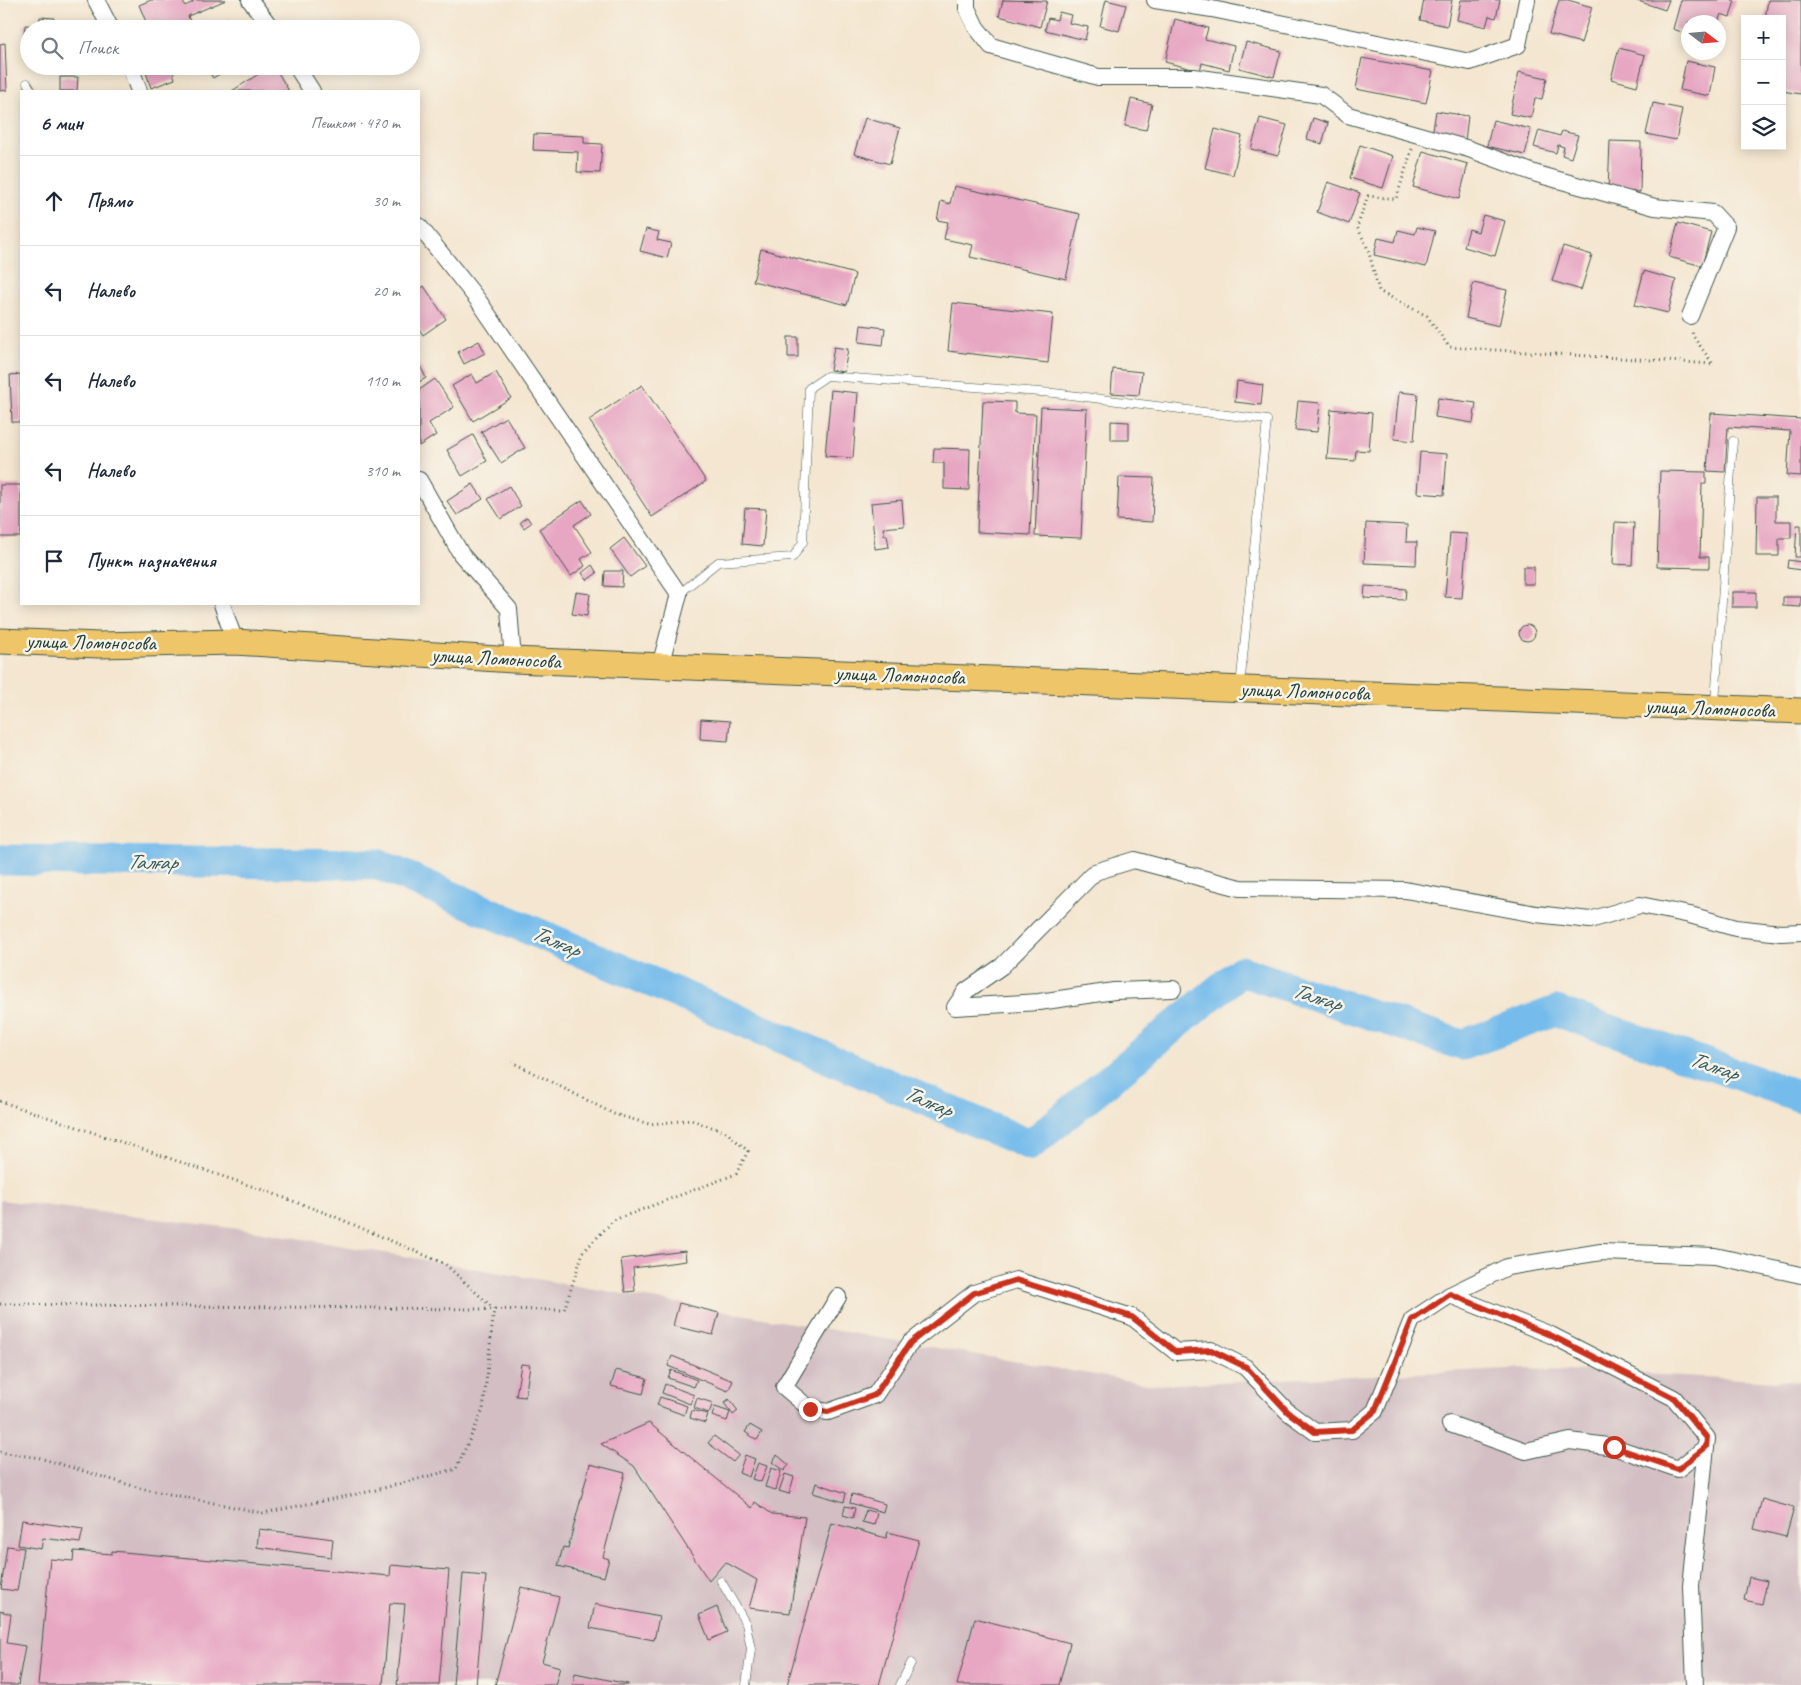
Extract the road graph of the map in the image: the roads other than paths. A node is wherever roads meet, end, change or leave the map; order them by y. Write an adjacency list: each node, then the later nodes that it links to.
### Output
1 (96, 0): 6 (street)
2 (250, 0): 7 (street)
3 (967, 0): 15 (street)
4 (1154, 0): 5 (street)
5 (1527, 0)
6 (106, 20)
7 (265, 20)
8 (133, 75): 12 (street)
9 (302, 75): 13 (street)
10 (27, 83): 11 (lane)
11 (31, 90)
12 (139, 90)
13 (311, 90)
14 (420, 227): 18 (street)
15 (1690, 316)
16 (1733, 442): 25 (lane)
17 (420, 482): 22 (street)
18 (679, 594): 23 (street); 24 (lane)
19 (222, 605): 21 (street)
20 (0, 641): 21 (main road, улица Ломоносова)
21 (235, 642): 22 (main road, улица Ломоносова)
22 (513, 660): 23 (main road, улица Ломоносова)
23 (660, 666): 24 (main road, улица Ломоносова)
24 (1240, 689): 25 (main road, улица Ломоносова)
25 (1715, 708): 26 (main road, улица Ломоносова)
26 (1801, 711)
27 (1801, 932): 28 (street)
28 (1173, 989)
29 (1801, 1275): 30 (street)
30 (1450, 1294): 31 (street); 33 (street)
31 (838, 1296)
32 (1450, 1424): 33 (street)
33 (1706, 1447): 38 (street)
34 (721, 1581): 36 (lane)
35 (911, 1663): 37 (lane)
36 (746, 1685)
37 (900, 1685)
38 (1695, 1685)

